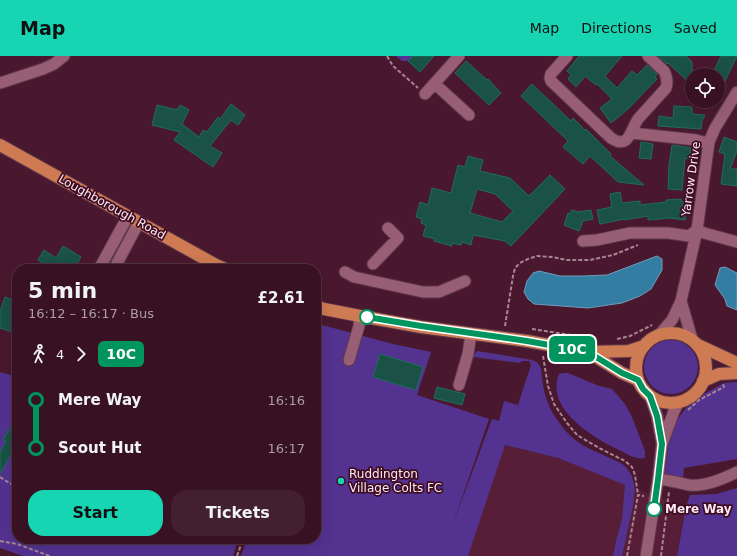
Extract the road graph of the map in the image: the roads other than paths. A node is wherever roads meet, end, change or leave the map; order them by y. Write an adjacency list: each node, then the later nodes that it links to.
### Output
1 (64, 56): 5 (street)
2 (459, 56): 6 (street)
3 (567, 56): 10 (street)
4 (648, 56): 10 (street)
5 (0, 83)
6 (435, 84): 7 (street); 9 (street)
7 (422, 91)
8 (736, 98): 11 (street, Yarrow Drive)
9 (469, 115)
10 (632, 133): 11 (street)
11 (709, 142): 15 (street, Yarrow Drive)
12 (0, 145): 13 (main road, Loughborough Road)
13 (134, 219): 18 (street); 19 (street); 20 (main road, Loughborough Road)
14 (388, 228): 21 (street)
15 (697, 230): 16 (street, Yarrow Drive); 17 (street, Yarrow Drive); 24 (street, Yarrow Drive)
16 (583, 241)
17 (737, 242)
18 (102, 264)
19 (116, 264)
20 (214, 264)
21 (373, 264)
22 (345, 272): 23 (street)
23 (465, 281)
24 (681, 301): 27 (street, Yarrow Drive); 29 (street)
25 (321, 308): 26 (main road)
26 (360, 316): 28 (main road); 32 (street)
27 (657, 329): 29 (main road); 30 (main road)
28 (471, 334): 31 (main road); 37 (street)
29 (695, 342): 33 (main road); 36 (main road)
30 (644, 346): 31 (main road); 35 (main road)
31 (588, 352): 35 (main road)
32 (349, 360)
33 (737, 363)
34 (737, 373): 36 (main road)
35 (638, 380): 38 (main road)
36 (703, 381): 39 (main road)
37 (459, 385)
38 (650, 396): 39 (main road); 40 (street)
39 (679, 402): 40 (street)
40 (662, 444): 42 (street)
41 (737, 472): 42 (street)
42 (658, 479): 43 (street)
43 (646, 556)

